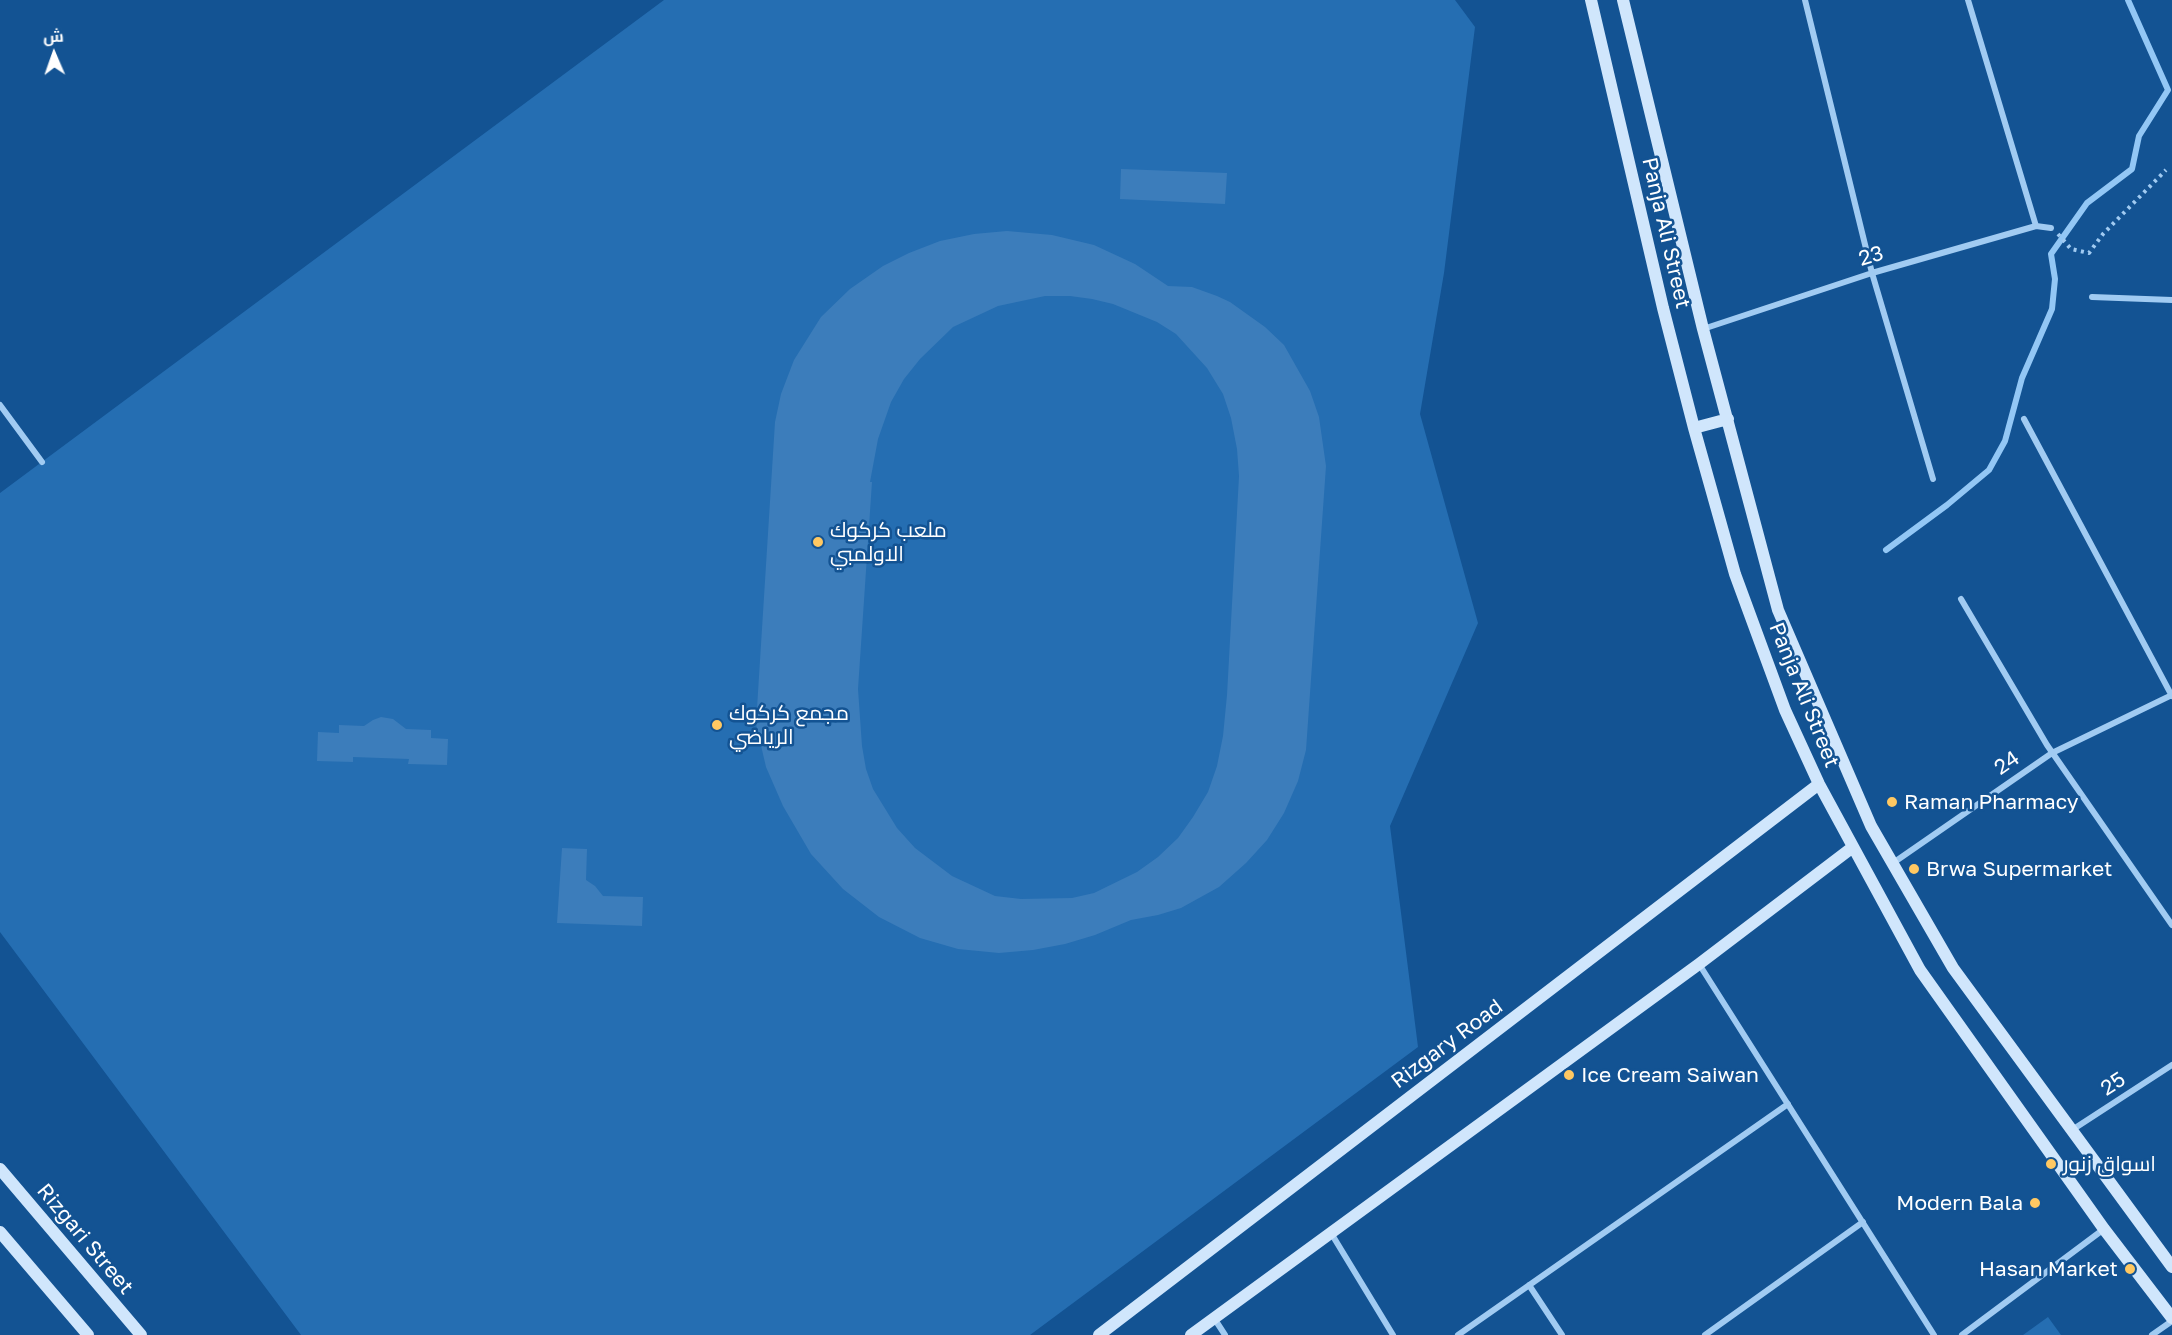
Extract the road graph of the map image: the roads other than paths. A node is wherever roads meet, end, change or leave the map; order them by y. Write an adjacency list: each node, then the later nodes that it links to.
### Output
1 (1591, 0): 14 (main road, Panja Ali Street)
2 (1623, 0): 10 (main road, Panja Ali Street)
3 (1805, 0): 7 (street)
4 (1968, 0): 5 (street)
5 (2036, 226): 6 (street, 23); 7 (street, 23)
6 (2052, 228)
7 (1872, 273): 10 (street, 23); 16 (street)
8 (2092, 297): 9 (street)
9 (2172, 300)
10 (1703, 329): 12 (main road, Panja Ali Street)
11 (0, 405): 15 (street)
12 (1728, 419): 14 (main road); 22 (main road, Panja Ali Street)
13 (2024, 419): 18 (street)
14 (1694, 428): 20 (main road, Panja Ali Street)
15 (42, 462)
16 (1933, 478)
17 (1961, 599): 19 (street)
18 (2172, 695): 19 (street, 24)
19 (2052, 753): 22 (street, 24); 23 (street)
20 (1819, 784): 21 (main road, Panja Ali Street); 39 (main road, Rizgary Road)
21 (1853, 847): 24 (main road); 30 (main road, Panja Ali Street)
22 (1893, 863): 27 (main road, Panja Ali Street)
23 (2172, 925)
24 (1699, 964): 26 (street); 32 (main road)
25 (2172, 1065): 27 (street, 25)
26 (1788, 1104): 29 (street); 34 (street)
27 (2071, 1131): 33 (main road, Panja Ali Street)
28 (0, 1169): 38 (main road, Rizgari Street)
29 (1863, 1222): 45 (street); 46 (street)
30 (2104, 1230): 36 (main road, Panja Ali Street); 47 (street)
31 (0, 1233): 37 (main road)
32 (1331, 1233): 35 (main road); 42 (street)
33 (2172, 1267)
34 (1529, 1285): 43 (street); 44 (street)
35 (1214, 1318): 40 (main road); 41 (street)
36 (2172, 1319): 48 (street)
37 (88, 1335)
38 (141, 1335)
39 (1099, 1335)
40 (1191, 1335)
41 (1225, 1335)
42 (1393, 1335)
43 (1458, 1335)
44 (1562, 1335)
45 (1705, 1335)
46 (1934, 1335)
47 (1962, 1335)
48 (2152, 1335)

